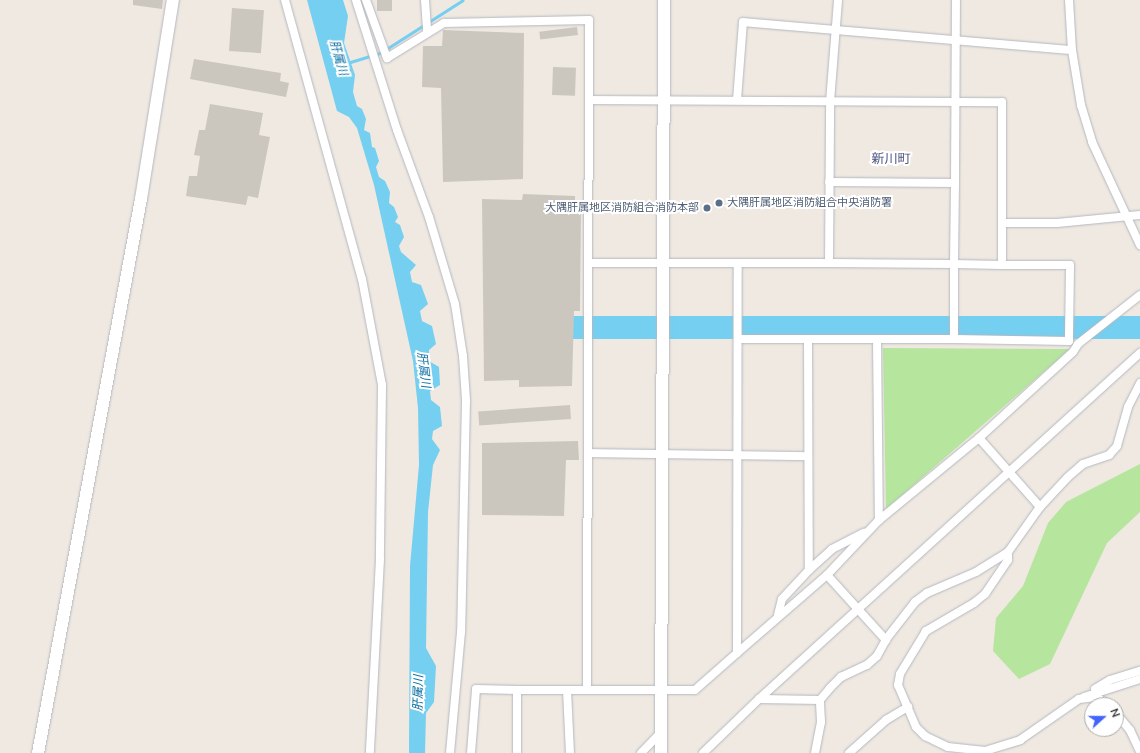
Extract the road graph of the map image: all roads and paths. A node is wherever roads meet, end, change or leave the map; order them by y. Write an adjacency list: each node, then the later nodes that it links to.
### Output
1 (173, 0): 72 (street)
2 (285, 0): 73 (street)
3 (356, 0): 74 (street)
4 (366, 0): 10 (street)
5 (425, 0): 10 (street)
6 (664, 0): 16 (street)
7 (838, 0): 11 (street)
8 (956, 0): 12 (street)
9 (1069, 0): 13 (street)
10 (427, 29): 14 (street)
11 (836, 30): 12 (street); 15 (street); 17 (street)
12 (956, 40): 13 (street); 18 (street)
13 (1072, 50): 22 (street)
14 (590, 100): 16 (street); 28 (street)
15 (737, 100): 16 (street); 17 (street)
16 (664, 101): 25 (street)
17 (830, 102): 18 (street); 19 (street)
18 (956, 102): 20 (street); 23 (street)
19 (830, 182): 20 (street); 27 (street)
20 (955, 183): 29 (street)
21 (1140, 215): 22 (street)
22 (1127, 216): 23 (street); 24 (street)
23 (1002, 223): 30 (street)
24 (1140, 245)
25 (663, 263): 26 (street); 28 (street); 42 (street)
26 (738, 263): 27 (street); 32 (street)
27 (829, 263): 29 (street)
28 (590, 264): 41 (street)
29 (954, 264): 30 (street); 35 (street)
30 (1002, 264): 36 (street)
31 (1140, 295): 37 (street)
32 (739, 339): 33 (street); 43 (street)
33 (808, 339): 34 (street); 44 (street)
34 (877, 339): 35 (street); 47 (street)
35 (954, 339): 36 (street)
36 (1070, 341): 37 (street)
37 (1078, 344): 40 (street)
38 (1140, 353): 45 (street)
39 (1140, 385): 46 (street)
40 (979, 438): 45 (street); 47 (street)
41 (588, 453): 42 (street); 60 (street)
42 (663, 456): 43 (street); 61 (street)
43 (740, 456): 44 (street); 55 (street)
44 (808, 456): 50 (street)
45 (1007, 472): 46 (street); 52 (street)
46 (1040, 507): 49 (street)
47 (879, 520): 48 (street)
48 (869, 530): 50 (street); 51 (street)
49 (1008, 552): 54 (street); 67 (street)
50 (809, 570): 53 (street)
51 (827, 575): 52 (street); 53 (street)
52 (857, 609): 54 (street); 64 (street)
53 (778, 615): 55 (street)
54 (886, 640): 66 (street)
55 (737, 653): 61 (street)
56 (1140, 671): 62 (street)
57 (1140, 680): 62 (street)
58 (517, 690): 59 (street); 75 (street); 76 (street)
59 (567, 690): 60 (street); 77 (street)
60 (587, 690): 61 (street)
61 (661, 690): 69 (street)
62 (1092, 692): 65 (street)
63 (1084, 698): 65 (street)
64 (759, 699): 66 (street); 80 (street)
65 (1079, 699): 71 (street)
66 (820, 700): 81 (street)
67 (908, 707): 71 (street); 82 (street)
68 (1124, 723): 70 (street)
69 (662, 734): 78 (street); 79 (street)
70 (1140, 751)
71 (985, 752)
72 (38, 753)
73 (370, 753)
74 (450, 753)
75 (471, 753)
76 (517, 753)
77 (570, 753)
78 (641, 753)
79 (661, 753)
80 (704, 753)
81 (815, 753)
82 (849, 753)

